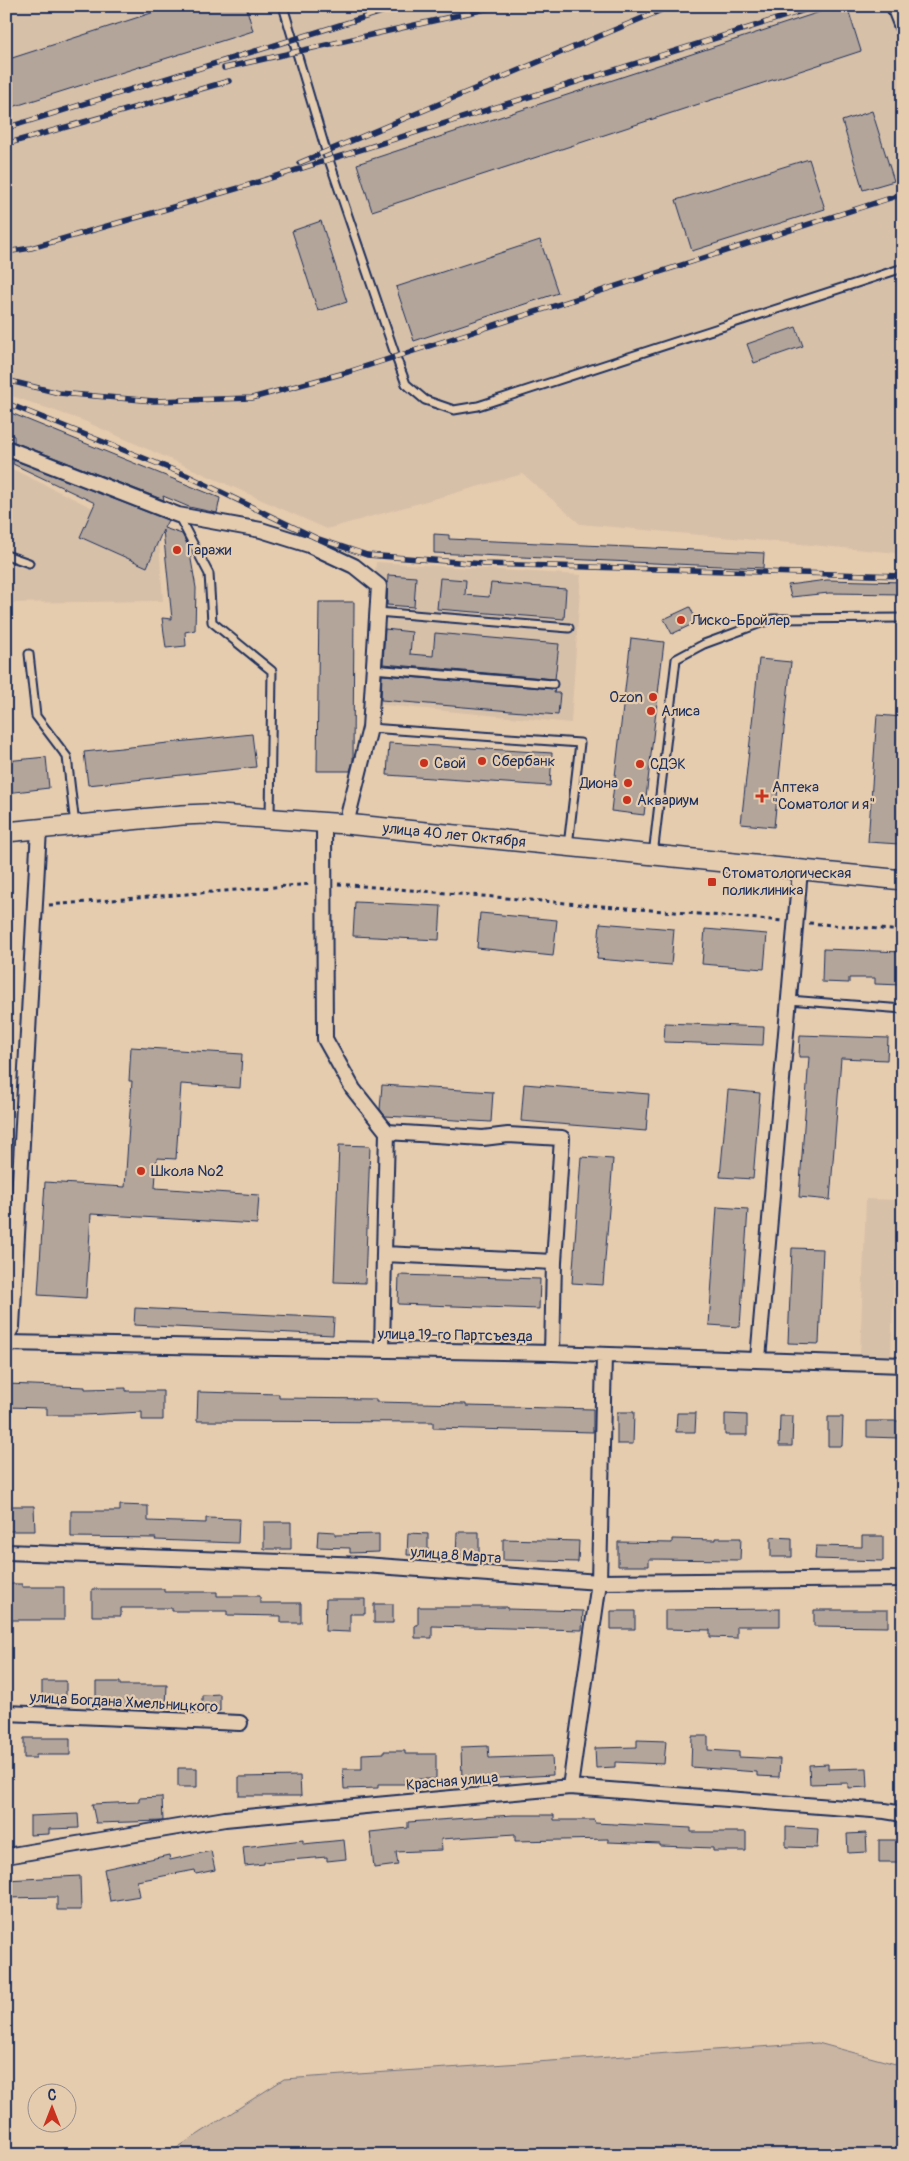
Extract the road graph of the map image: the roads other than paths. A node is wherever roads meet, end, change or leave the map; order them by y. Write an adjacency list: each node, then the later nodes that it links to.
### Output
1 (283, 6): 4 (lane)
2 (890, 6): 3 (lane)
3 (903, 39)
4 (903, 268)
5 (6, 448): 6 (street)
6 (178, 515): 9 (street); 16 (lane)
7 (6, 555): 8 (lane)
8 (29, 563)
9 (377, 612): 11 (lane); 13 (street)
10 (903, 618): 23 (lane)
11 (569, 628)
12 (29, 654): 19 (lane)
13 (373, 669): 14 (lane); 15 (street)
14 (554, 684)
15 (370, 728): 18 (street); 22 (lane)
16 (270, 819): 17 (main road, улица 40 лет Октября); 19 (main road, улица 40 лет Октября)
17 (324, 822): 18 (main road, улица 40 лет Октября); 28 (street)
18 (346, 824): 22 (main road, улица 40 лет Октября)
19 (75, 825): 20 (main road, улица 40 лет Октября)
20 (39, 829): 21 (main road, улица 40 лет Октября); 31 (street)
21 (6, 832)
22 (568, 846): 23 (main road, улица 40 лет Октября)
23 (653, 855): 24 (main road, улица 40 лет Октября)
24 (800, 870): 25 (main road, улица 40 лет Октября); 26 (street)
25 (903, 880)
26 (789, 1000): 27 (lane); 36 (street)
27 (903, 1008)
28 (387, 1132): 29 (street); 30 (street)
29 (384, 1254): 30 (street); 33 (street)
30 (554, 1262): 34 (street)
31 (6, 1338)
32 (6, 1343): 33 (street, улица 19-го Партсъезда)
33 (382, 1350): 34 (street, улица 19-го Партсъезда)
34 (552, 1353): 35 (street, улица 19-го Партсъезда)
35 (604, 1355): 36 (street, улица 19-го Партсъезда); 40 (street)
36 (758, 1359): 37 (street, улица 19-го Партсъезда)
37 (903, 1365)
38 (6, 1552): 40 (street, улица 8 Марта)
39 (903, 1578): 40 (street, улица 8 Марта)
40 (599, 1582): 43 (street)
41 (6, 1713): 42 (street, улица Богдана Хмельницкого)
42 (240, 1723)
43 (570, 1787): 44 (street, Красная улица); 45 (street, Красная улица)
44 (903, 1814)
45 (6, 1856)

